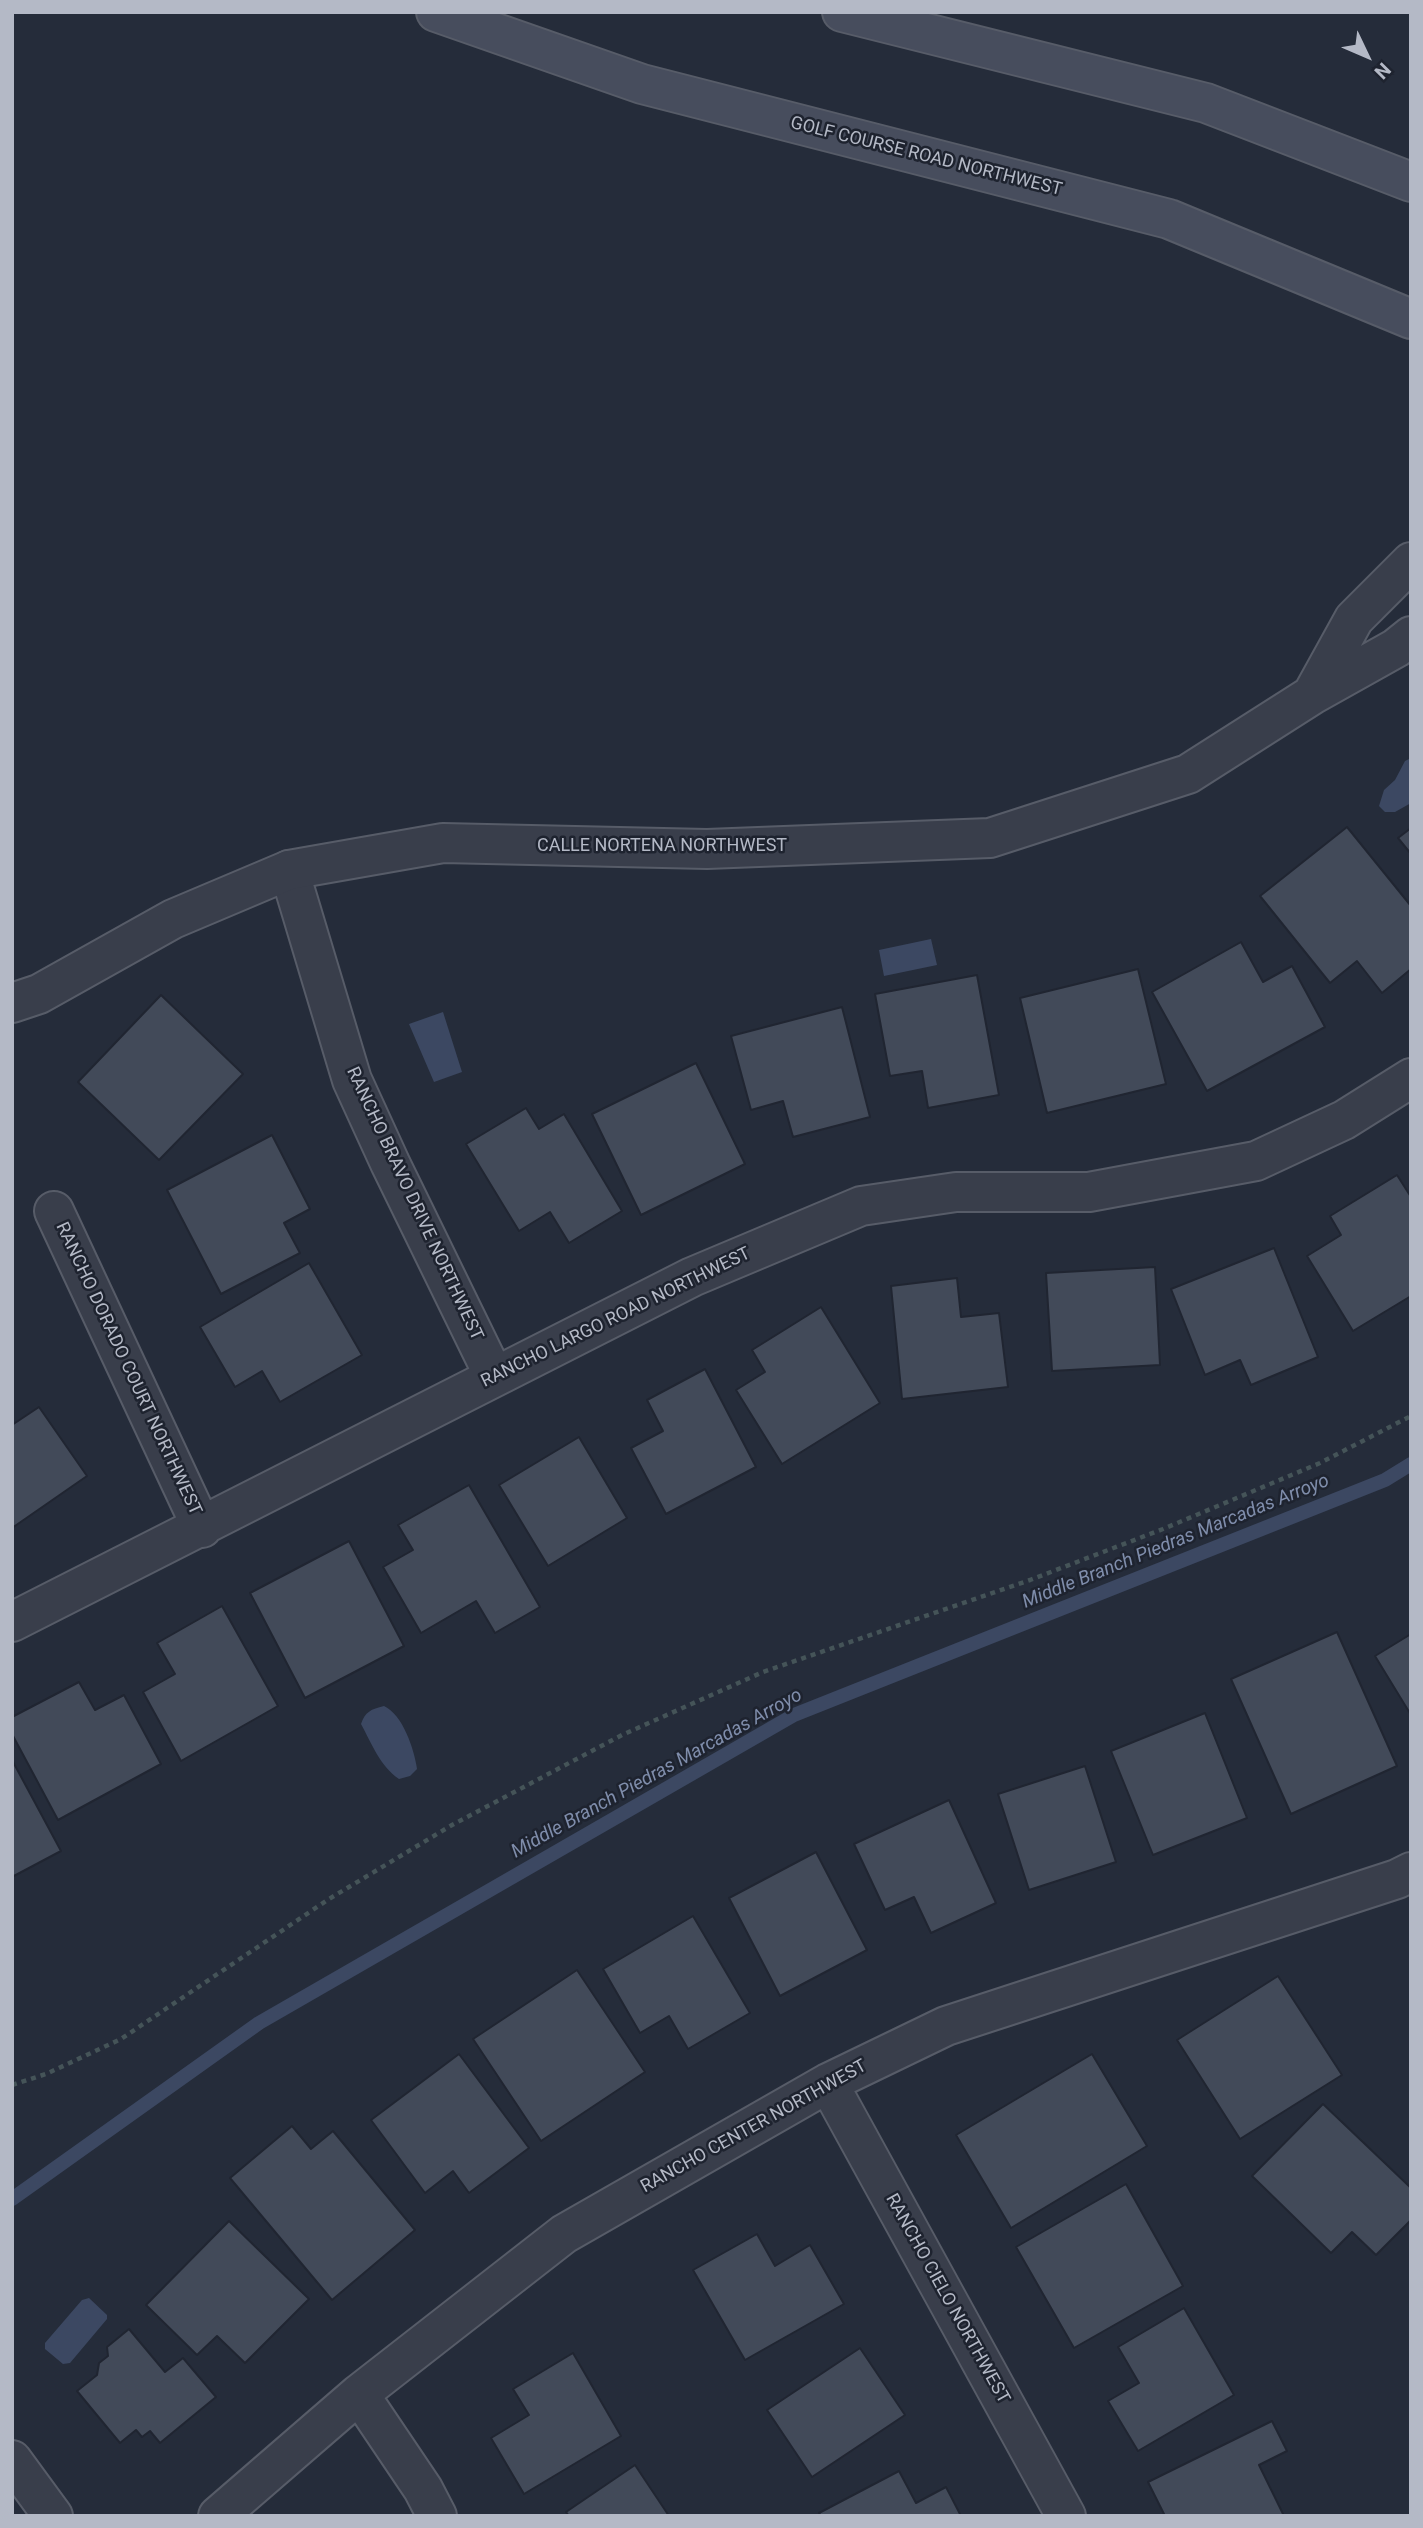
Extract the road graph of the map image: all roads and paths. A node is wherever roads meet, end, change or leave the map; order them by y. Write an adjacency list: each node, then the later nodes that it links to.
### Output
1 (436, 12): 4 (main road, GOLF COURSE ROAD NORTHWEST)
2 (842, 12): 3 (main road)
3 (1411, 182)
4 (1411, 319)
5 (1411, 562): 7 (street, CALLE NORTENA NORTHWEST)
6 (1411, 636): 7 (street, CALLE NORTENA NORTHWEST)
7 (1312, 695): 8 (street, CALLE NORTENA NORTHWEST)
8 (289, 870): 9 (street, CALLE NORTENA NORTHWEST); 12 (street, RANCHO BRAVO DRIVE NORTHWEST)
9 (12, 1003)
10 (1411, 1078): 12 (street, RANCHO LARGO ROAD NORTHWEST)
11 (54, 1211): 14 (street, RANCHO DORADO COURT NORTHWEST)
12 (494, 1376): 14 (street, RANCHO LARGO ROAD NORTHWEST)
13 (1411, 1416): 18 (path)
14 (202, 1528): 15 (street, RANCHO LARGO ROAD NORTHWEST)
15 (12, 1622)
16 (1406, 1887): 17 (street, RANCHO CENTER NORTHWEST)
17 (828, 2082): 19 (street, RANCHO CENTER NORTHWEST); 24 (street, RANCHO CIELO NORTHWEST)
18 (12, 2085)
19 (359, 2394): 22 (street, RANCHO CENTER NORTHWEST); 23 (street)
20 (12, 2460): 21 (street)
21 (53, 2516)
22 (218, 2516)
23 (437, 2516)
24 (1066, 2516)

